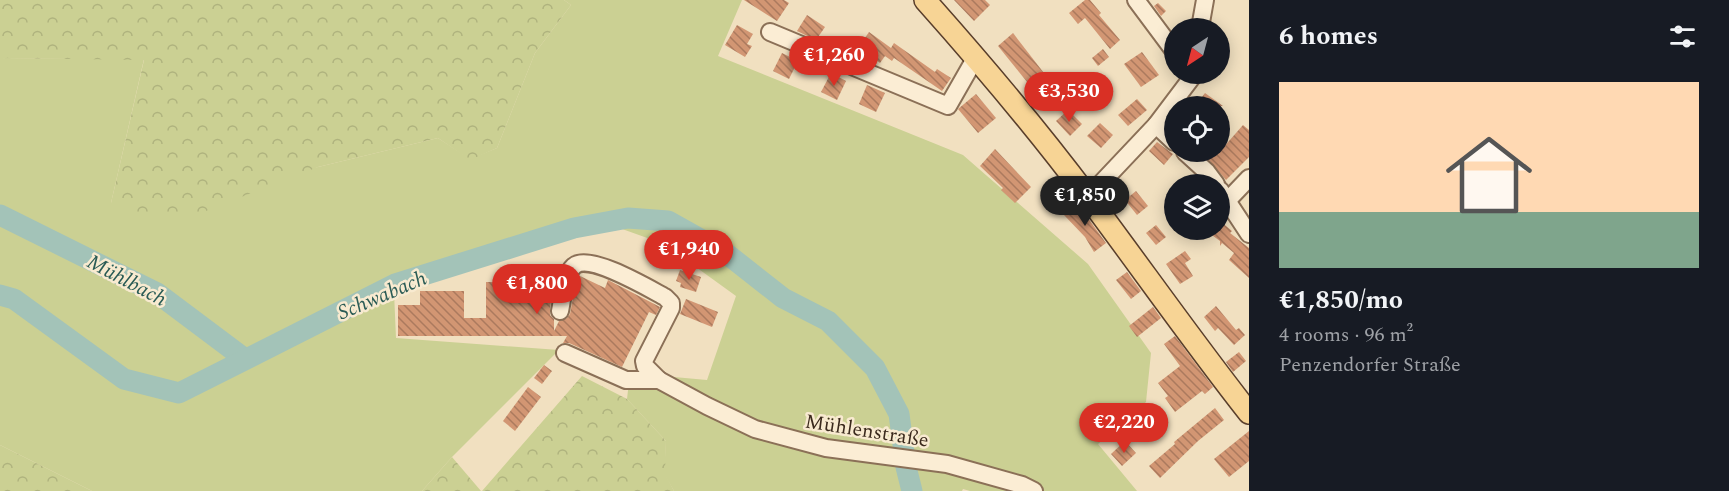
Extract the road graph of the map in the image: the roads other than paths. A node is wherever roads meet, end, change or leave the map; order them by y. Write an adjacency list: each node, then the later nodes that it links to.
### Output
1 (925, 0): 7 (main road)
2 (1136, 0): 6 (street)
3 (1205, 0): 4 (street)
4 (1202, 18)
5 (770, 32): 7 (street)
6 (1164, 38)
7 (976, 57): 15 (main road)
8 (1185, 84): 9 (street)
9 (1156, 125): 10 (street); 15 (street)
10 (1164, 133)
11 (1196, 162): 12 (street)
12 (1208, 174)
13 (1249, 178): 14 (street)
14 (1230, 191)
15 (1088, 196): 21 (main road)
16 (1230, 206): 17 (street)
17 (1249, 234)
18 (560, 311): 20 (street)
19 (565, 352): 20 (street, Mühlenstraße)
20 (659, 380): 22 (street, Mühlenstraße)
21 (1249, 413)
22 (1034, 491)

